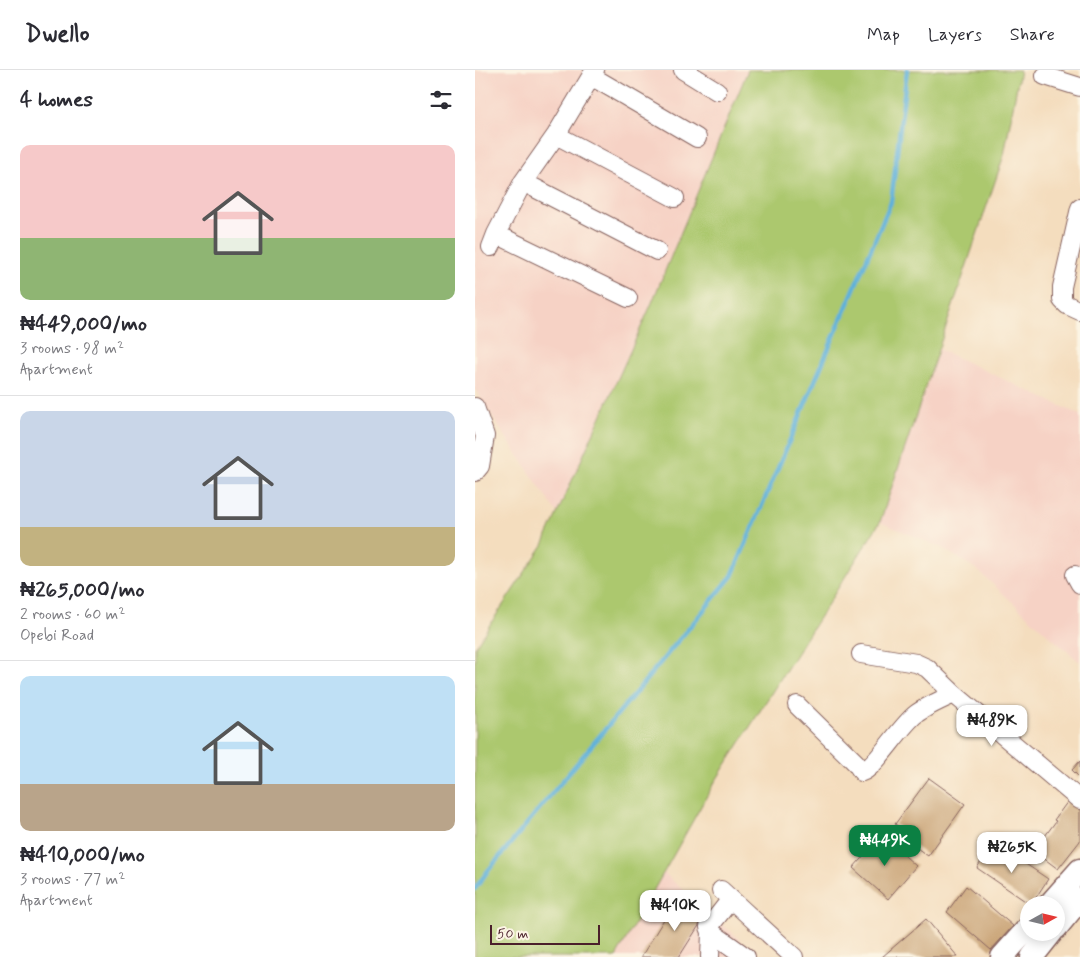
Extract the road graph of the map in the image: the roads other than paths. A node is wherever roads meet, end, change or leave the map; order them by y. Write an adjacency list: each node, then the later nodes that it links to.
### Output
1 (683, 70): 5 (street)
2 (593, 73): 6 (street); 7 (street)
3 (1045, 76): 4 (street)
4 (1080, 87)
5 (717, 91)
6 (556, 135): 8 (street); 9 (street)
7 (697, 138)
8 (523, 182): 11 (street); 12 (street)
9 (675, 198)
10 (1080, 208): 13 (street)
11 (657, 251)
12 (628, 298)
13 (1080, 311)
14 (475, 407): 15 (street)
15 (475, 472)
16 (861, 654): 17 (street)
17 (954, 694): 18 (street); 19 (street)
18 (797, 705)
19 (1080, 800)
20 (1080, 870): 21 (main road)
21 (1057, 896)
22 (1080, 899): 23 (main road)
23 (1065, 917)
24 (711, 932): 27 (street); 28 (street); 29 (street)
25 (1020, 937): 30 (main road)
26 (1045, 941): 31 (main road)
27 (710, 957)
28 (746, 957)
29 (794, 957)
30 (1002, 957)
31 (1032, 957)

